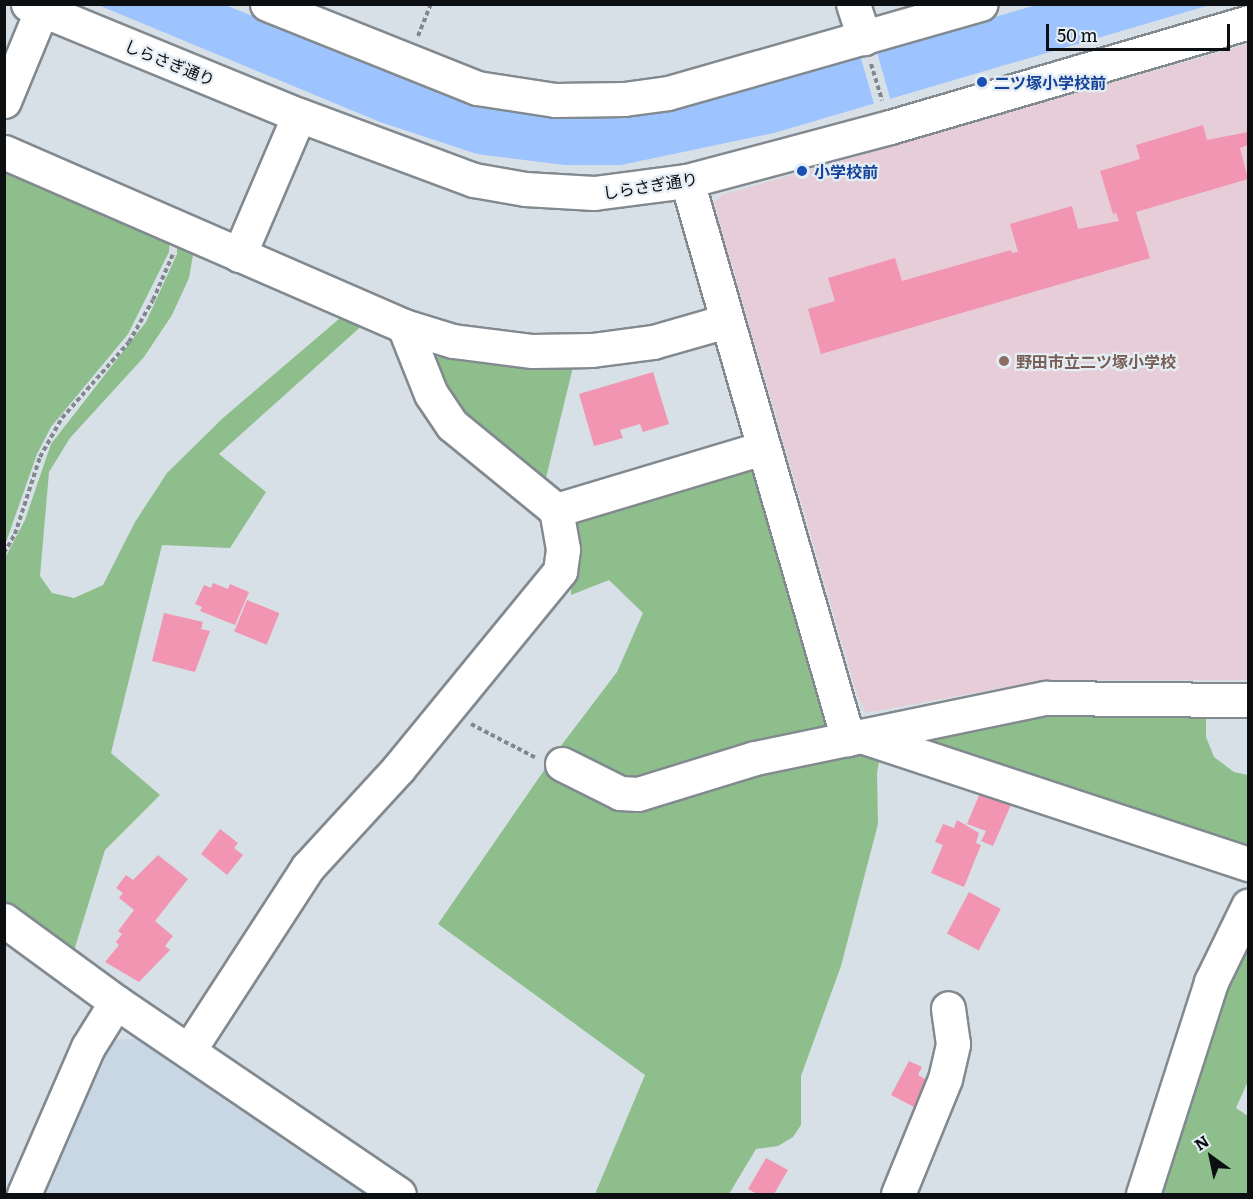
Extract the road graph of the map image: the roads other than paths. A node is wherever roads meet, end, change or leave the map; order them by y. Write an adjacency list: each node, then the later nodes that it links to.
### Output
1 (267, 4): 6 (street)
2 (853, 4): 6 (street)
3 (981, 4): 6 (street)
4 (38, 6): 7 (street); 8 (street, しらさぎ通り)
5 (1248, 22): 10 (street, しらさぎ通り)
6 (867, 50)
7 (4, 101)
8 (299, 115): 10 (street, しらさぎ通り); 11 (street)
9 (4, 152): 11 (street)
10 (687, 181): 12 (street)
11 (239, 255): 13 (street)
12 (726, 321): 13 (street); 14 (street)
13 (404, 326): 15 (street)
14 (764, 448): 15 (street); 17 (street)
15 (556, 510): 24 (street)
16 (1248, 700): 17 (street)
17 (855, 737): 18 (street); 19 (street)
18 (562, 765)
19 (1248, 864)
20 (1248, 906): 28 (street)
21 (4, 920): 22 (street)
22 (116, 1002): 24 (street); 25 (street)
23 (948, 1008): 27 (street)
24 (189, 1050): 26 (street)
25 (24, 1194)
26 (399, 1194)
27 (898, 1194)
28 (1143, 1194)

